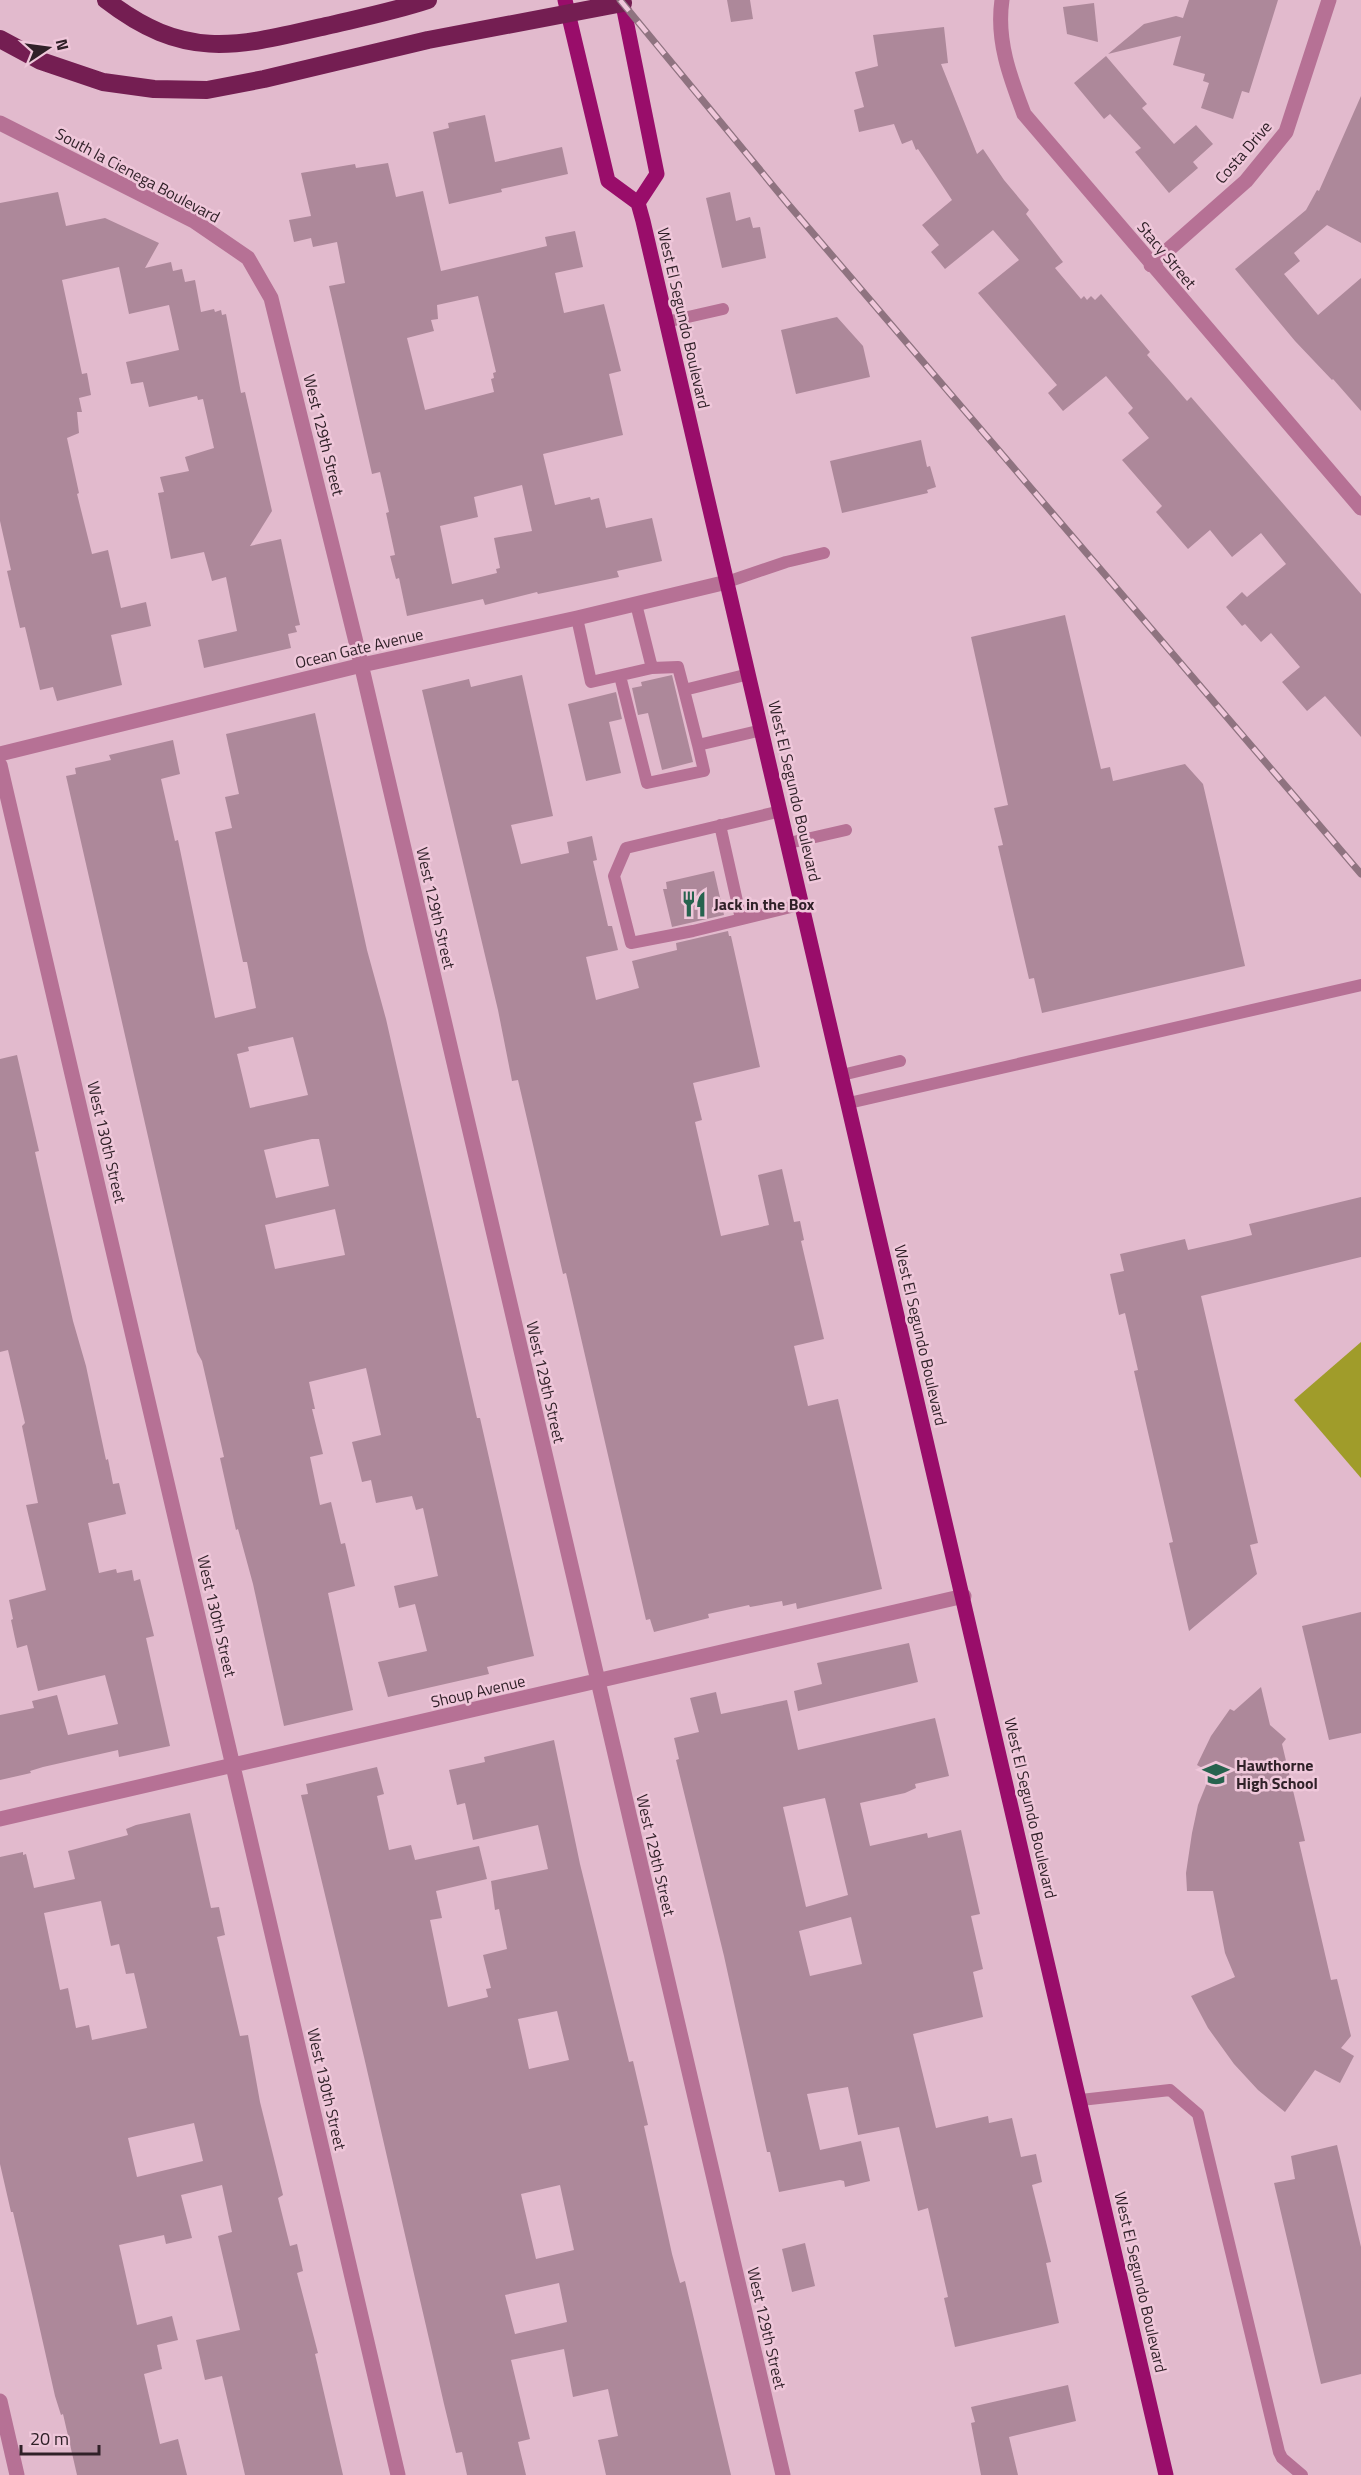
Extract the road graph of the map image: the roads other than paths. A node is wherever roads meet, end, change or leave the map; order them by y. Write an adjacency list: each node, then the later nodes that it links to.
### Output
1 (106, 0): 2 (highway)
2 (428, 0)
3 (1002, 0): 10 (street, Stacy Street)
4 (1329, 0): 10 (street, Costa Drive)
5 (622, 2): 6 (highway); 9 (main road)
6 (566, 6): 7 (highway); 9 (main road)
7 (0, 39)
8 (0, 123): 11 (street, South la Cienega Boulevard)
9 (638, 203): 13 (main road, West El Segundo Boulevard)
10 (1151, 265): 14 (street, Stacy Street)
11 (271, 298): 19 (street, West 129th Street)
12 (723, 309): 13 (lane)
13 (666, 322): 16 (main road, West El Segundo Boulevard)
14 (1361, 508)
15 (824, 553): 16 (lane)
16 (727, 582): 17 (street, Ocean Gate Avenue); 21 (main road, West El Segundo Boulevard)
17 (636, 604): 18 (street, Ocean Gate Avenue); 20 (lane)
18 (577, 618): 19 (street, Ocean Gate Avenue); 22 (lane)
19 (362, 665): 26 (street, Ocean Gate Avenue); 39 (street, West 129th Street)
20 (652, 668): 22 (lane); 23 (lane)
21 (749, 674): 23 (lane); 24 (main road, West El Segundo Boulevard)
22 (620, 675): 25 (lane)
23 (684, 690): 25 (lane)
24 (762, 730): 25 (lane); 28 (main road, West El Segundo Boulevard)
25 (698, 745)
26 (0, 754)
27 (0, 765): 40 (street, West 130th Street)
28 (781, 811): 29 (lane); 31 (main road, West El Segundo Boulevard)
29 (720, 825): 33 (lane); 33 (lane)
30 (846, 830): 31 (lane)
31 (789, 843): 32 (main road, West El Segundo Boulevard)
32 (802, 904): 33 (lane); 36 (main road, West El Segundo Boulevard)
33 (741, 919)
34 (1361, 985): 37 (lane)
35 (900, 1061): 36 (lane)
36 (843, 1075): 37 (main road, West El Segundo Boulevard)
37 (849, 1103): 38 (main road, West El Segundo Boulevard)
38 (964, 1596): 39 (street, Shoup Avenue); 42 (main road, West El Segundo Boulevard)
39 (597, 1682): 40 (street, Shoup Avenue); 46 (street, West 129th Street)
40 (234, 1765): 41 (street, Shoup Avenue); 45 (street, West 130th Street)
41 (0, 1819)
42 (1080, 2100): 47 (main road, West El Segundo Boulevard); 48 (lane)
43 (0, 2401): 44 (street)
44 (17, 2475)
45 (398, 2475)
46 (783, 2475)
47 (1166, 2475)
48 (1302, 2475)

